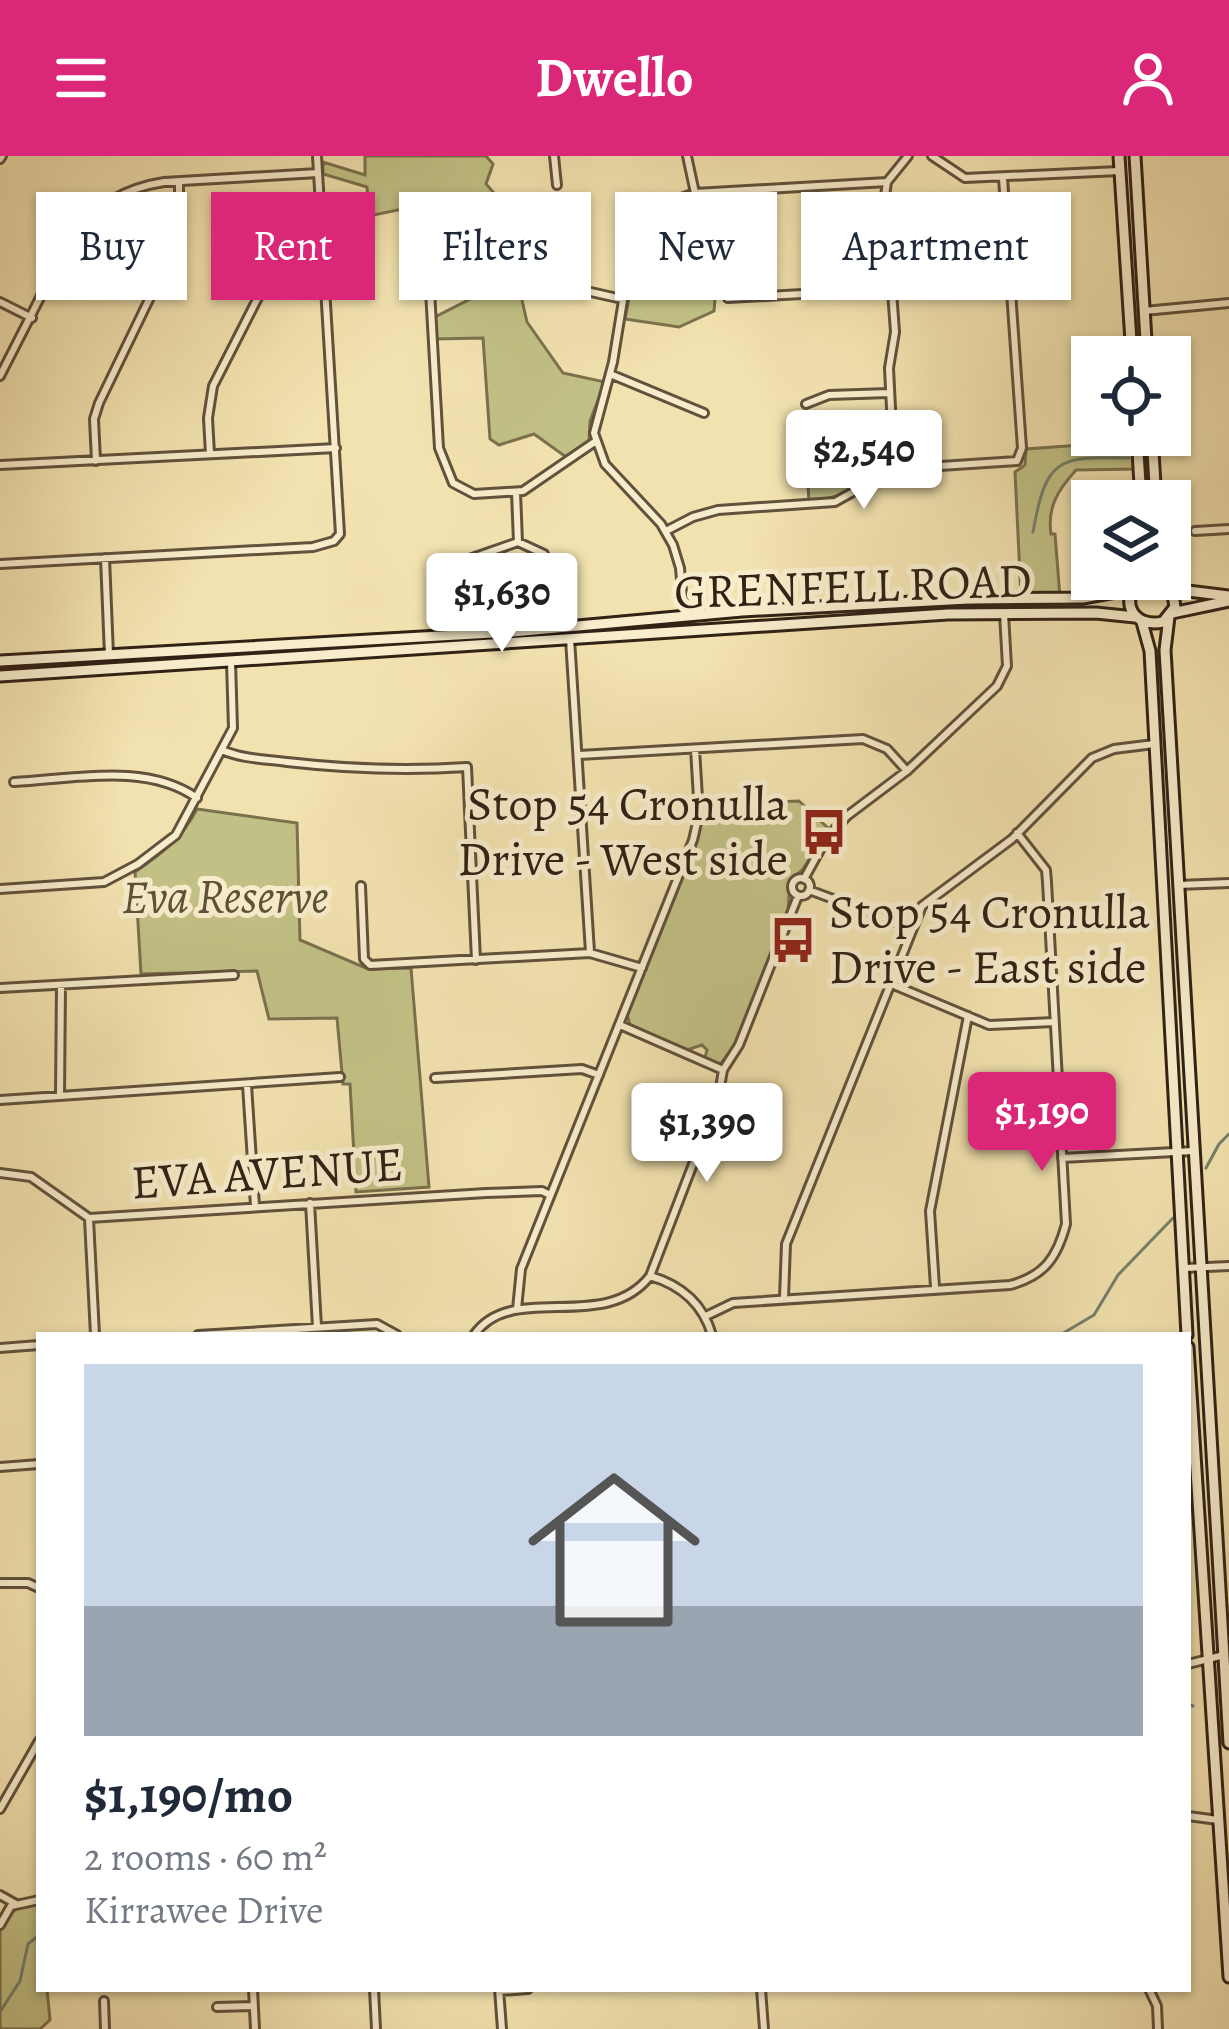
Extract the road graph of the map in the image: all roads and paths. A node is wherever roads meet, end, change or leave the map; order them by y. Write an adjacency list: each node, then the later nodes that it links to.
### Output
1 (317, 156): 9 (street)
2 (554, 156): 13 (street)
3 (687, 156): 16 (street)
4 (908, 156): 11 (street)
5 (932, 156): 10 (street)
6 (1119, 156): 8 (main road)
7 (1133, 156): 8 (main road); 14 (main road)
8 (1120, 171): 10 (street); 14 (main road); 19 (main road)
9 (319, 173): 12 (street); 15 (street)
10 (1004, 178): 42 (street)
11 (887, 182): 17 (street); 18 (street)
12 (179, 183): 28 (street); 40 (street)
13 (557, 185)
14 (1136, 189): 27 (main road)
15 (320, 192)
16 (695, 192)
17 (712, 192)
18 (887, 192)
19 (1127, 290): 27 (main road); 29 (main road)
20 (257, 300): 39 (street)
21 (328, 300): 38 (street)
22 (431, 300): 43 (street)
23 (622, 300): 32 (street)
24 (893, 300): 34 (street)
25 (0, 302): 28 (street)
26 (1229, 303): 27 (street)
27 (1144, 311): 30 (main road); 31 (main road)
28 (32, 318): 33 (street)
29 (1130, 336)
30 (1133, 336)
31 (1146, 336)
32 (610, 374): 36 (street); 37 (street)
33 (0, 376)
34 (889, 393): 35 (street); 42 (street)
35 (806, 404)
36 (704, 413)
37 (596, 441): 43 (street); 45 (street)
38 (336, 448): 39 (street); 49 (street)
39 (210, 455): 40 (street)
40 (96, 461): 41 (street)
41 (0, 465)
42 (894, 470): 45 (street)
43 (515, 492): 47 (street)
44 (1229, 529): 46 (street)
45 (666, 531): 58 (street)
46 (1195, 531)
47 (518, 542): 48 (street); 51 (street)
48 (544, 554)
49 (105, 558): 50 (street); 65 (street)
50 (0, 564)
51 (455, 564)
52 (1191, 589): 54 (main road)
53 (1071, 598): 55 (main road, GRENFELL ROAD)
54 (1229, 598): 60 (main road)
55 (1003, 599): 58 (main road, GRENFELL ROAD); 59 (main road)
56 (1130, 600): 61 (main road)
57 (1176, 600): 60 (main road)
58 (683, 614): 62 (main road); 64 (main road, GRENFELL ROAD)
59 (1004, 614): 61 (main road, GRENFELL ROAD); 62 (main road, GRENFELL ROAD); 74 (street)
60 (1170, 615): 61 (main road, GRENFELL ROAD); 80 (main road)
61 (1139, 620): 70 (main road)
62 (684, 629): 63 (main road, GRENFELL ROAD)
63 (570, 639): 67 (main road, GRENFELL ROAD); 73 (street)
64 (230, 648): 65 (main road, GRENFELL ROAD); 67 (main road)
65 (109, 655): 66 (main road, GRENFELL ROAD); 68 (main road)
66 (0, 661)
67 (231, 662): 68 (main road, GRENFELL ROAD); 72 (street)
68 (110, 669): 69 (main road, GRENFELL ROAD)
69 (0, 676)
70 (1154, 744): 77 (street); 104 (main road)
71 (695, 749): 73 (street); 74 (street); 88 (street)
72 (222, 750): 76 (street); 87 (street)
73 (579, 755): 86 (street)
74 (907, 771): 78 (street)
75 (14, 782): 76 (street)
76 (197, 798): 82 (street)
77 (1017, 833): 85 (street); 94 (street)
78 (804, 879): 83 (street); 84 (street)
79 (1229, 883): 80 (street)
80 (1178, 885): 103 (main road)
81 (361, 886): 87 (street)
82 (0, 889)
83 (809, 890): 84 (street); 85 (street)
84 (798, 896): 96 (street)
85 (911, 928): 90 (street)
86 (590, 953): 87 (street); 88 (street)
87 (476, 960)
88 (642, 968): 95 (street)
89 (234, 975): 91 (street)
90 (890, 983): 93 (street); 116 (street)
91 (61, 985): 92 (street); 101 (street)
92 (0, 988)
93 (968, 1016): 94 (street); 115 (street)
94 (1054, 1022): 105 (street)
95 (620, 1025): 96 (street); 97 (street)
96 (723, 1070): 114 (street)
97 (600, 1075): 99 (street); 107 (street)
98 (340, 1077): 100 (street)
99 (436, 1078)
100 (247, 1085): 101 (street); 109 (street)
101 (59, 1096): 102 (street)
102 (0, 1100)
103 (1193, 1151): 104 (street); 112 (main road)
104 (1178, 1152): 105 (street); 113 (main road)
105 (1062, 1158): 115 (street)
106 (0, 1173): 110 (street, EVA AVENUE)
107 (550, 1196): 108 (street, EVA AVENUE); 117 (street)
108 (310, 1203): 109 (street, EVA AVENUE); 119 (street)
109 (255, 1206): 110 (street, EVA AVENUE)
110 (89, 1218): 120 (street)
111 (1229, 1266): 112 (street)
112 (1199, 1267): 113 (street); 128 (main road)
113 (1184, 1268): 125 (main road)
114 (650, 1276): 117 (street); 118 (street)
115 (934, 1287): 116 (street)
116 (784, 1298): 118 (street)
117 (517, 1309): 123 (street)
118 (706, 1316): 124 (street)
119 (317, 1328): 121 (street); 122 (street)
120 (94, 1332)
121 (249, 1332)
122 (392, 1332)
123 (477, 1332)
124 (711, 1332)
125 (1187, 1332)
126 (36, 1345): 127 (street)
127 (0, 1348)
128 (1206, 1391): 129 (main road); 135 (main road)
129 (1191, 1392)
130 (1191, 1422): 137 (main road)
131 (36, 1464): 132 (street)
132 (0, 1466)
133 (0, 1583): 134 (street)
134 (36, 1587)
135 (1226, 1626): 136 (main road)
136 (1224, 1655): 137 (street); 139 (main road)
137 (1207, 1659): 138 (street); 143 (main road)
138 (1191, 1663)
139 (1229, 1743)
140 (36, 1746): 141 (street)
141 (0, 1809)
142 (1191, 1816): 143 (street)
143 (1218, 1820): 148 (main road)
144 (0, 1895): 146 (street)
145 (36, 1901): 146 (street)
146 (16, 1904): 147 (street)
147 (0, 1925)
148 (1229, 1977)
149 (253, 1992): 155 (street)
150 (374, 1992): 159 (street)
151 (499, 1992): 160 (street)
152 (761, 1992): 161 (street)
153 (1150, 1992): 162 (street)
154 (104, 2001): 157 (street)
155 (253, 2006): 156 (street); 158 (street)
156 (217, 2007)
157 (105, 2029)
158 (255, 2029)
159 (376, 2029)
160 (502, 2029)
161 (764, 2029)
162 (1158, 2029)

